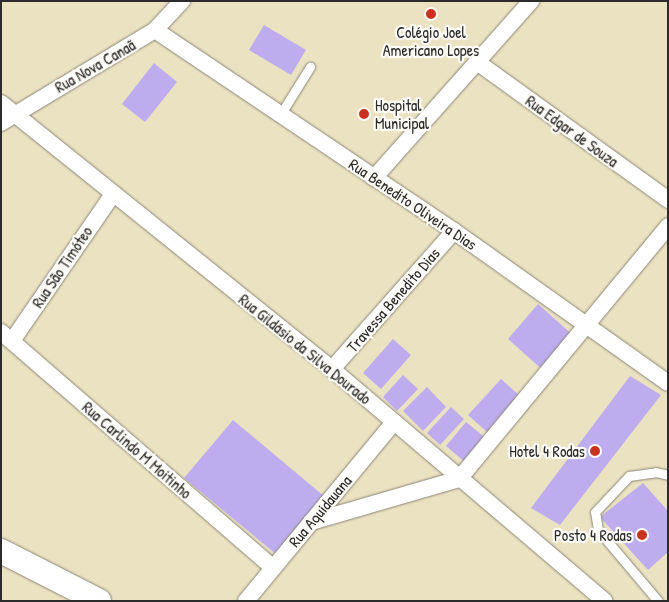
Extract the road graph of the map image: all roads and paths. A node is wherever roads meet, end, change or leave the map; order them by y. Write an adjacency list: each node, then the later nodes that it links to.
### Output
1 (182, 1): 3 (street, Rua Nova Canaã)
2 (531, 1): 4 (street)
3 (155, 30): 6 (street, Rua Nova Canaã); 7 (street, Rua Benedito Oliveira Dias)
4 (477, 62): 8 (street); 10 (street, Rua Edgar de Souza)
5 (310, 67): 7 (lane)
6 (5, 113): 9 (street, Rua Gildásio da Silva Dourado)
7 (280, 114): 8 (street, Rua Benedito Oliveira Dias)
8 (374, 178): 12 (street, Rua Benedito Oliveira Dias)
9 (112, 194): 14 (street, Rua São Timóteo); 15 (street, Rua Gildásio da Silva Dourado)
10 (668, 200)
11 (668, 226): 13 (street)
12 (454, 230): 13 (street, Rua Benedito Oliveira Dias); 15 (street, Travessa Benedito Dias)
13 (588, 324): 16 (street, Rua Benedito Oliveira Dias); 19 (street)
14 (6, 336): 22 (street, Rua Carlindo M Moitinho)
15 (332, 369): 17 (street, Rua Gildásio da Silva Dourado)
16 (668, 383)
17 (394, 422): 19 (street, Rua Gildásio da Silva Dourado); 20 (street, Rua Aquidauana)
18 (668, 475): 26 (lane)
19 (459, 479): 20 (street); 25 (street, Rua Gildásio da Silva Dourado)
20 (311, 522): 22 (street, Rua Aquidauana)
21 (1, 551): 23 (street)
22 (273, 568): 24 (street, Rua Aquidauana)
23 (99, 601)
24 (246, 601)
25 (605, 601)
26 (658, 601)

